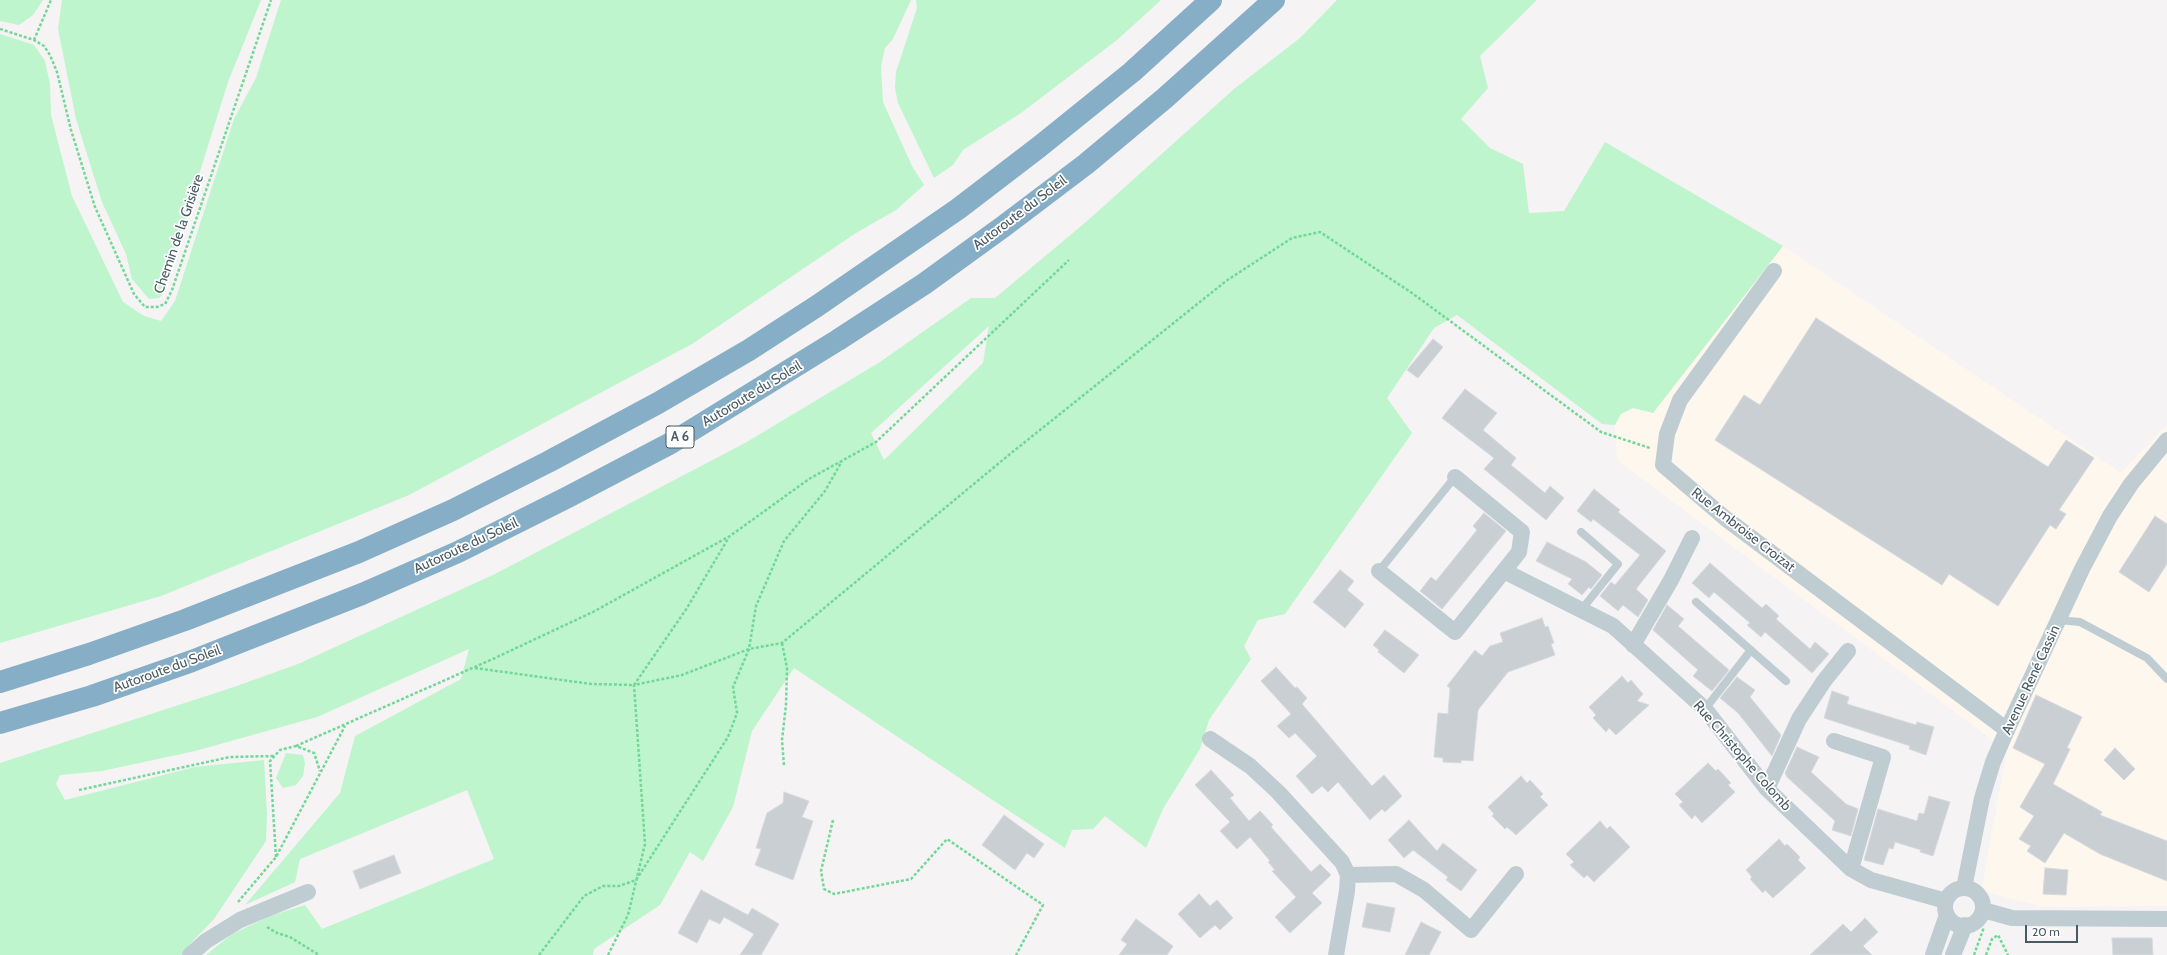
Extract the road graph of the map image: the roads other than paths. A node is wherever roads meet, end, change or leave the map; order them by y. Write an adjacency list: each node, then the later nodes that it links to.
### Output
1 (1211, 0): 18 (highway)
2 (1274, 0): 20 (highway, Autoroute du Soleil / A 6)
3 (1774, 271): 21 (street, Rue Ambroise Croizat)
4 (2167, 440): 12 (street, Avenue René Cassin)
5 (1455, 478): 8 (lane); 9 (street)
6 (1581, 532): 11 (lane)
7 (1692, 538): 13 (street)
8 (1379, 570): 9 (street)
9 (1504, 571): 11 (street, Rue Christophe Colomb)
10 (1696, 602): 14 (lane)
11 (1582, 609): 13 (street, Rue Christophe Colomb)
12 (2058, 620): 16 (lane); 21 (street, Avenue René Cassin)
13 (1632, 645): 19 (street, Rue Christophe Colomb)
14 (1751, 650): 17 (lane); 19 (lane)
15 (1848, 651): 24 (street)
16 (2167, 679)
17 (1786, 681)
18 (0, 682)
19 (1705, 709): 24 (street, Rue Christophe Colomb)
20 (0, 723)
21 (2007, 730): 28 (street, Avenue René Cassin)
22 (1210, 740): 27 (street)
23 (1834, 741): 25 (street)
24 (1767, 789): 25 (street, Rue Christophe Colomb)
25 (1851, 869): 30 (street, Rue Christophe Colomb)
26 (1516, 874): 27 (street)
27 (1348, 875): 35 (street)
28 (1964, 888): 30 (street); 31 (street)
29 (308, 892): 34 (street)
30 (1946, 908): 33 (street); 36 (street)
31 (1983, 910): 32 (street); 33 (street)
32 (2167, 919)
33 (1966, 925): 37 (street)
34 (190, 955)
35 (1336, 955)
36 (1933, 955)
37 (1953, 955)

